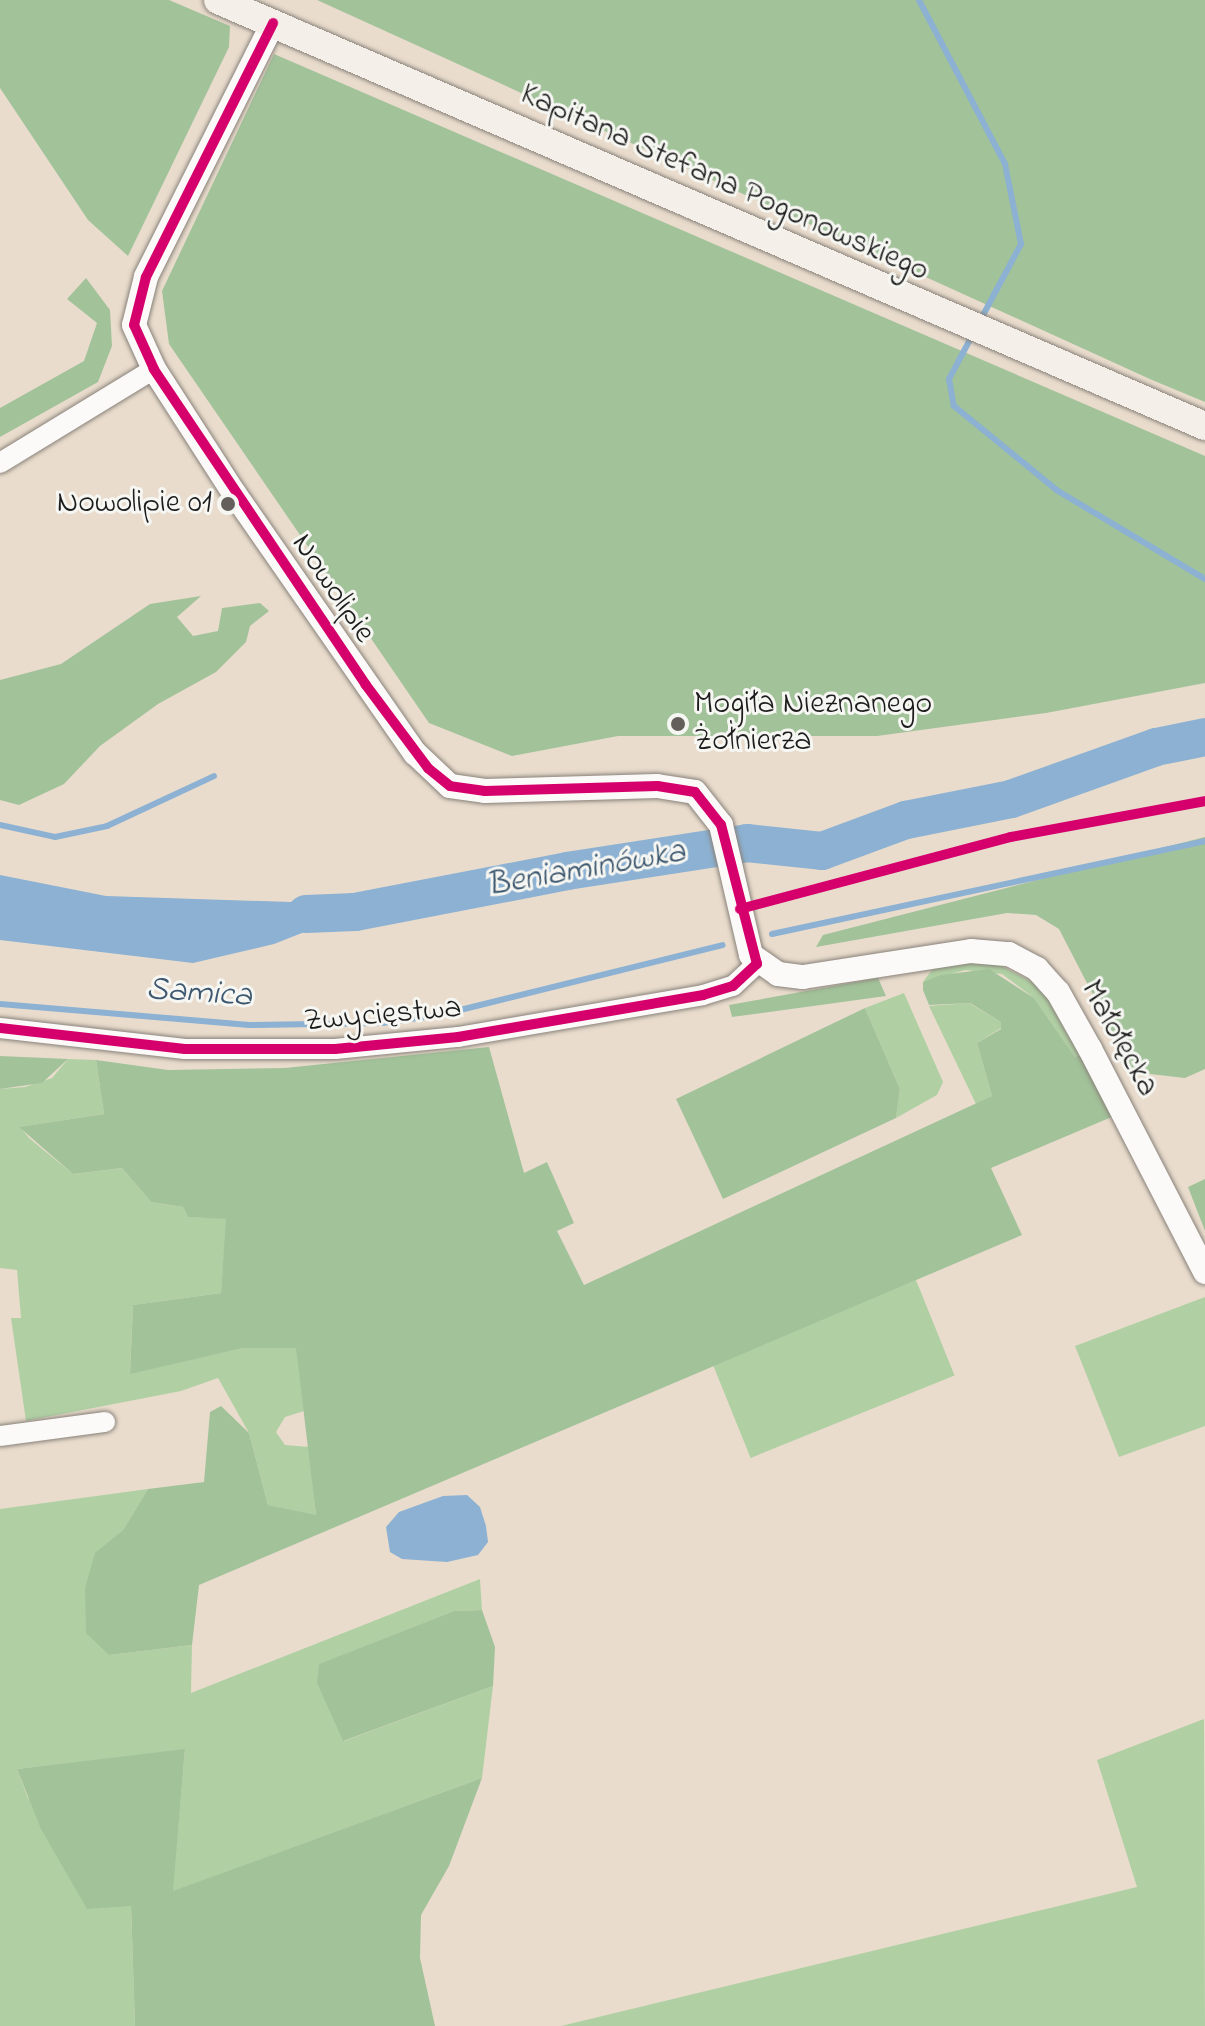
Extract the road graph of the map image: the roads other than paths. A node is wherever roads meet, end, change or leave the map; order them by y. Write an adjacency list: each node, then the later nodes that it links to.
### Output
1 (218, 0): 2 (main road, Kapitana Stefana Pogonowskiego)
2 (273, 23): 3 (street, Nowolipie); 4 (main road, Kapitana Stefana Pogonowskiego)
3 (154, 369): 5 (street); 6 (street, Nowolipie)
4 (1205, 426)
5 (0, 463)
6 (757, 964): 7 (street, Zwycięstwa); 8 (street, Małołęcka)
7 (0, 1028)
8 (1205, 1272)
9 (105, 1422): 10 (street)
10 (0, 1436)

